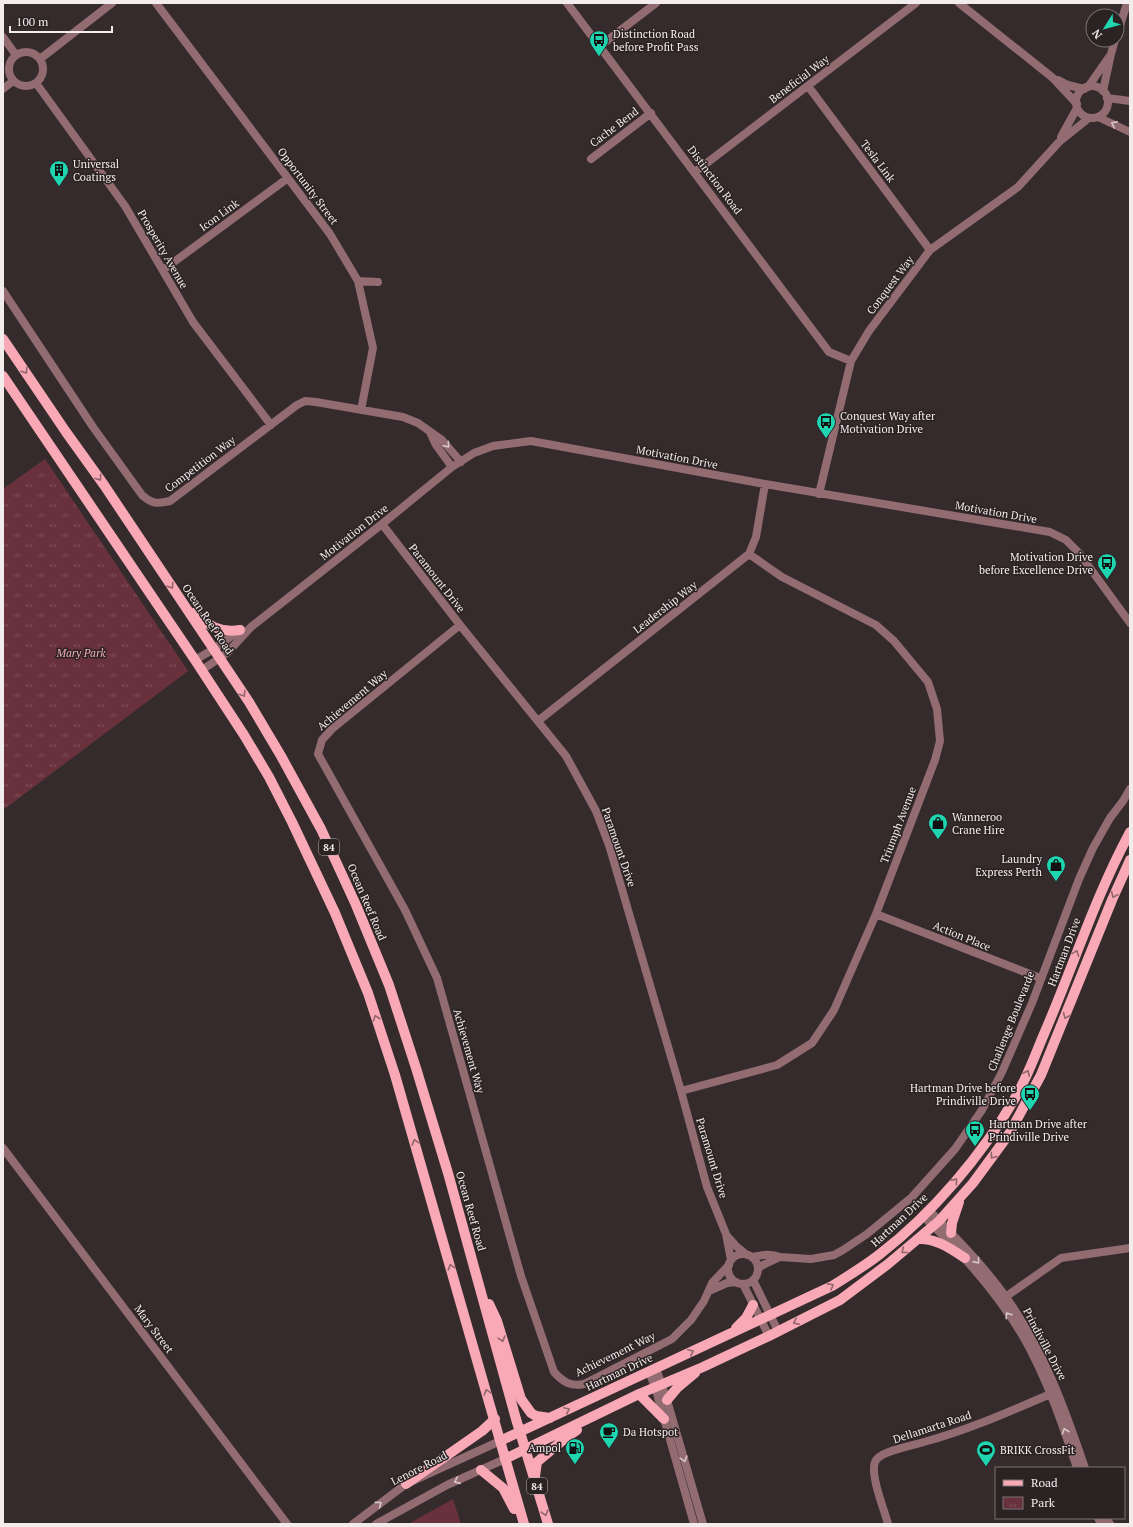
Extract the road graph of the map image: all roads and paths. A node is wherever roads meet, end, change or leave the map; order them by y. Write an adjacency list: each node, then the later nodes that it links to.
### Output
1 (112, 3): 12 (street)
2 (156, 3): 29 (street, Opportunity Street)
3 (567, 3): 8 (street, Distinction Road)
4 (656, 3): 8 (street)
5 (916, 3): 16 (street, Beneficial Way)
6 (959, 3): 13 (street)
7 (3, 37): 11 (street)
8 (600, 46): 22 (street, Distinction Road)
9 (1113, 48): 10 (street)
10 (1111, 54): 17 (street); 19 (street)
11 (16, 55): 12 (street); 14 (street)
12 (40, 59): 15 (street)
13 (1053, 78): 17 (street); 21 (street)
14 (13, 81): 15 (street); 18 (street)
15 (36, 83): 31 (street, Prosperity Avenue)
16 (808, 86): 28 (street, Beneficial Way); 30 (street, Tesla Link)
17 (1086, 88): 19 (street); 21 (street)
18 (3, 89)
19 (1105, 95): 20 (street); 23 (street)
20 (1130, 101)
21 (1077, 106): 24 (street); 26 (street, Conquest Way)
22 (651, 114): 27 (street, Cache Bend); 28 (street, Distinction Road)
23 (1098, 116): 24 (street); 25 (street, one-way to 23)
24 (1089, 118): 26 (street, Conquest Way)
25 (1130, 132)
26 (1059, 142): 30 (street, Conquest Way)
27 (591, 159)
28 (695, 172): 36 (street, Distinction Road)
29 (288, 178): 31 (street, Icon Link); 32 (street, Opportunity Street)
30 (930, 250): 36 (street, Conquest Way)
31 (163, 270): 39 (street, Prosperity Avenue)
32 (358, 281): 33 (street); 38 (street, Opportunity Street)
33 (378, 282)
34 (3, 291): 39 (street, Competition Way)
35 (3, 339): 47 (main road, Ocean Reef Road / 84, one-way to 47)
36 (851, 361): 44 (street, Conquest Way)
37 (3, 376): 56 (main road, 84)
38 (361, 410): 39 (street, Competition Way); 40 (street, Competition Way)
39 (271, 425)
40 (430, 432): 41 (street, Competition Way, one-way to 41); 42 (street, Competition Way)
41 (461, 462): 42 (street, Motivation Drive); 43 (street, Motivation Drive)
42 (452, 467): 45 (street, Motivation Drive)
43 (765, 484): 44 (street, Motivation Drive); 46 (street)
44 (819, 494): 48 (street, Motivation Drive)
45 (382, 524): 51 (street, Motivation Drive); 52 (street, Paramount Drive)
46 (749, 554): 58 (street, Leadership Way); 62 (street, Triumph Avenue)
47 (180, 599): 53 (main road); 54 (main road, Ocean Reef Road / 84)
48 (1121, 610): 49 (street, Motivation Drive); 50 (street, Motivation Drive)
49 (1130, 617)
50 (1130, 623)
51 (251, 626): 53 (street, Motivation Drive); 55 (street, Motivation Drive)
52 (460, 626): 58 (street, Paramount Drive); 81 (street, Achievement Way)
53 (240, 630): 54 (street, Motivation Drive)
54 (214, 649): 55 (main road, Ocean Reef Road / 84); 56 (street, Motivation Drive)
55 (220, 658): 57 (street, Motivation Drive); 78 (main road, Ocean Reef Road / 84, one-way to 78)
56 (195, 660): 57 (main road, 84)
57 (202, 670): 95 (main road, 84, one-way to 57)
58 (538, 721): 64 (street, Paramount Drive)
59 (1130, 789): 63 (street, Challenge Boulevarde)
60 (1130, 832): 67 (main road, Hartman Drive, one-way to 60)
61 (1129, 863): 66 (main road, one-way to 66)
62 (876, 914): 63 (street, Action Place); 64 (street, Triumph Avenue)
63 (1040, 978): 74 (street, Challenge Boulevarde)
64 (681, 1091): 70 (street, Paramount Drive)
65 (3, 1148): 107 (street, Mary Street)
66 (961, 1196): 68 (main road); 69 (main road)
67 (926, 1213): 68 (street, Prindiville Drive); 84 (main road, Hartman Drive, one-way to 67)
68 (936, 1223): 69 (street, Prindiville Drive); 71 (main road); 75 (street, Prindiville Drive)
69 (951, 1233): 82 (street, Prindiville Drive, one-way to 82)
70 (726, 1234): 73 (street, Paramount Drive); 76 (street, Paramount Drive)
71 (918, 1239): 75 (main road); 86 (main road, one-way to 86)
72 (1130, 1248): 82 (street)
73 (750, 1256): 74 (street, Challenge Boulevarde); 76 (street); 77 (street)
74 (780, 1257): 77 (street, Challenge Boulevarde)
75 (965, 1258): 82 (street, Prindiville Drive)
76 (730, 1262): 80 (street); 81 (street, Achievement Way)
77 (758, 1268): 79 (street)
78 (477, 1277): 96 (main road, one-way to 96); 98 (main road, Ocean Reef Road / 84)
79 (753, 1280): 80 (street); 84 (street)
80 (739, 1283): 81 (street); 83 (street)
81 (709, 1291)
82 (1002, 1299): 91 (street, Prindiville Drive)
83 (753, 1305): 85 (street); 87 (main road)
84 (770, 1315): 85 (main road, Hartman Drive); 86 (street)
85 (761, 1319): 86 (street); 87 (main road, Hartman Drive)
86 (773, 1333): 88 (main road)
87 (730, 1334): 89 (main road, Hartman Drive, one-way to 87)
88 (703, 1367): 90 (main road); 93 (main road)
89 (652, 1370): 90 (street); 96 (main road, Hartman Drive, one-way to 89)
90 (658, 1385): 92 (main road); 93 (street); 97 (street)
91 (1054, 1392): 102 (street, Prindiville Drive, one-way to 91); 103 (street, Prindiville Drive); 115 (street, Dellamarta Road)
92 (639, 1394): 94 (main road); 97 (main road)
93 (667, 1400): 114 (street, one-way to 114)
94 (612, 1407): 100 (main road); 105 (main road)
95 (494, 1418): 99 (main road, 84); 106 (main road)
96 (550, 1418): 98 (main road, Hartman Drive)
97 (664, 1419): 113 (street)
98 (520, 1432): 99 (main road, Hartman Drive); 100 (main road, Ocean Reef Road / 84)
99 (500, 1441): 101 (main road, 84); 106 (street, Lenore Road)
100 (525, 1448): 101 (main road); 105 (main road, Ocean Reef Road / 84)
101 (505, 1459): 104 (street); 111 (main road, 84)
102 (1077, 1467)
103 (1085, 1467)
104 (481, 1470): 109 (street, one-way to 109); 110 (main road)
105 (535, 1478): 112 (main road, Ocean Reef Road / 84, one-way to 112)
106 (406, 1484): 108 (street, Lenore Road, one-way to 106)
107 (288, 1524)
108 (353, 1524)
109 (376, 1524)
110 (520, 1524)
111 (524, 1524)
112 (548, 1524)
113 (694, 1524)
114 (703, 1524)
115 (888, 1524)

